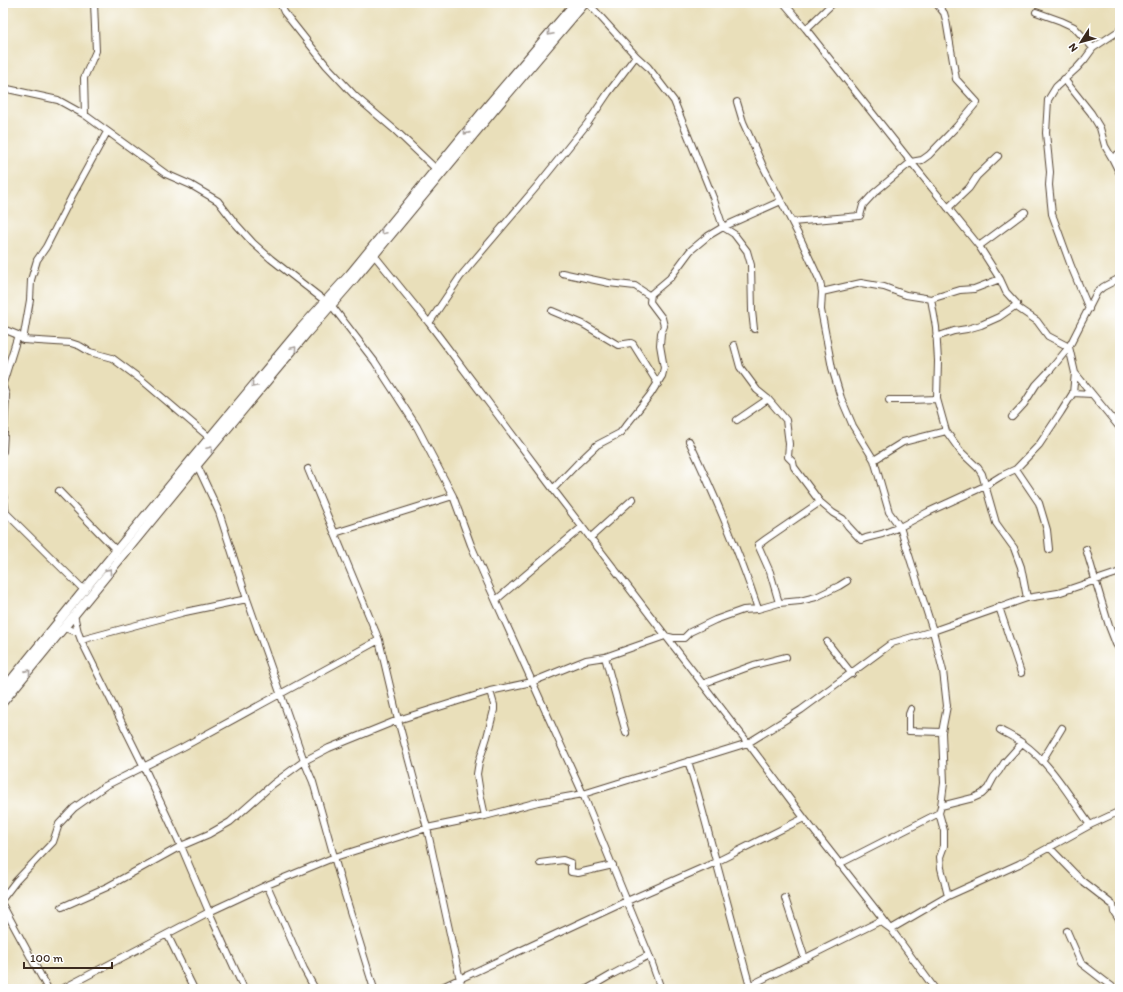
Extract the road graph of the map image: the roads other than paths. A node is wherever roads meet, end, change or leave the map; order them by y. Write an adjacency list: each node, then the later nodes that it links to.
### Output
1 (94, 3): 17 (street)
2 (280, 3): 23 (street)
3 (575, 3): 23 (street, one-way to 23)
4 (585, 3): 31 (street)
5 (588, 3): 13 (street)
6 (784, 3): 10 (street)
7 (833, 3): 10 (street)
8 (936, 3): 22 (street)
9 (1036, 12): 12 (street)
10 (806, 29): 22 (street)
11 (1120, 30): 12 (street)
12 (1093, 48): 14 (street)
13 (636, 56): 29 (street); 42 (street)
14 (1064, 79): 21 (street); 40 (street)
15 (3, 88): 17 (street)
16 (737, 102): 25 (street)
17 (85, 115): 18 (street)
18 (108, 132): 38 (street); 48 (street)
19 (1120, 153): 21 (street)
20 (998, 156): 26 (street)
21 (1112, 158): 24 (street)
22 (910, 162): 26 (street); 28 (street)
23 (436, 169): 38 (street, one-way to 38)
24 (1120, 174)
25 (781, 201): 28 (street); 29 (street)
26 (948, 208): 30 (street)
27 (1025, 212): 30 (street)
28 (792, 222): 35 (street)
29 (723, 227): 36 (street); 45 (street)
30 (979, 246): 34 (street)
31 (374, 255): 38 (street); 42 (street)
32 (562, 273): 36 (street)
33 (1120, 278): 40 (street)
34 (1000, 279): 37 (street); 39 (street)
35 (822, 292): 37 (street); 67 (street)
36 (650, 296): 53 (street)
37 (931, 299): 47 (street)
38 (328, 303): 44 (street); 75 (street)
39 (1015, 306): 47 (street); 50 (street)
40 (1089, 309): 50 (street)
41 (552, 311): 53 (street)
42 (429, 323): 72 (street)
43 (3, 329): 46 (street)
44 (304, 330): 64 (street, one-way to 64); 68 (street, one-way to 44)
45 (754, 330)
46 (18, 335): 48 (street); 52 (street)
47 (936, 338): 58 (street)
48 (24, 340): 64 (street)
49 (734, 345): 57 (street)
50 (1069, 347): 51 (street); 60 (street)
51 (1075, 373): 55 (street); 56 (street)
52 (3, 383)
53 (658, 384): 72 (street)
54 (3, 386): 66 (street)
55 (1073, 393): 56 (street); 70 (street)
56 (1092, 394): 62 (street)
57 (768, 399): 61 (street); 77 (street)
58 (937, 399): 59 (street); 63 (street)
59 (889, 400)
60 (1012, 418)
61 (737, 420)
62 (1120, 428)
63 (946, 431): 67 (street); 71 (street)
64 (210, 438): 85 (street)
65 (690, 441): 95 (street)
66 (3, 451)
67 (874, 460): 80 (street)
68 (197, 465): 91 (street); 96 (street, one-way to 68)
69 (308, 469): 81 (street)
70 (1016, 469): 71 (street); 83 (street)
71 (985, 486): 80 (street); 90 (street)
72 (553, 489): 79 (street)
73 (59, 491): 85 (street)
74 (3, 494): 78 (street)
75 (453, 496): 81 (street); 92 (street)
76 (633, 499): 82 (street)
77 (820, 502): 80 (street); 93 (street)
78 (5, 512): 89 (street)
79 (582, 527): 82 (street); 92 (street)
80 (900, 527): 98 (street)
81 (335, 533): 102 (street)
82 (590, 538): 100 (street)
83 (1049, 549)
84 (1086, 549): 87 (street)
85 (116, 550): 89 (street)
86 (1120, 572): 87 (street)
87 (1096, 580): 90 (street); 104 (street)
88 (848, 581): 93 (street)
89 (84, 590): 111 (street)
90 (1027, 598): 94 (street)
91 (247, 599): 101 (street); 113 (street)
92 (496, 600): 109 (street)
93 (779, 603): 95 (street)
94 (999, 608): 98 (street); 107 (street)
95 (758, 609): 100 (street)
96 (74, 616): 97 (street); 99 (street)
97 (63, 628): 99 (street); 114 (street, one-way to 97)
98 (933, 630): 108 (street); 119 (street)
99 (78, 632): 101 (street)
100 (665, 636): 105 (street); 110 (street)
101 (81, 640): 126 (street)
102 (379, 640): 113 (street); 116 (street)
103 (827, 642): 108 (street)
104 (1120, 650)
105 (605, 657): 109 (street); 120 (street)
106 (786, 658): 110 (street)
107 (1021, 673)
108 (852, 674): 122 (street)
109 (532, 682): 112 (street); 127 (street)
110 (702, 684): 122 (street)
111 (4, 687)
112 (490, 690): 116 (street); 131 (street)
113 (280, 693): 123 (street); 126 (street)
114 (3, 702)
115 (911, 709): 119 (street)
116 (398, 720): 123 (street); 134 (street)
117 (1062, 728): 125 (street)
118 (1000, 730): 121 (street)
119 (942, 732): 128 (street)
120 (626, 733)
121 (1022, 742): 125 (street); 128 (street)
122 (748, 744): 124 (street); 132 (street)
123 (304, 761): 135 (street); 137 (street)
124 (688, 761): 127 (street); 138 (street)
125 (1042, 761): 133 (street)
126 (144, 767): 135 (street); 144 (street)
127 (583, 794): 131 (street); 141 (street)
128 (941, 806): 130 (street)
129 (1120, 811): 133 (street)
130 (939, 813): 140 (street); 143 (street)
131 (485, 816): 134 (street)
132 (804, 818): 138 (street); 140 (street)
133 (1090, 825): 136 (street)
134 (427, 828): 137 (street); 156 (street)
135 (181, 846): 148 (street); 149 (street)
136 (1049, 847): 143 (street); 150 (street)
137 (335, 857): 142 (street); 163 (street)
138 (716, 862): 146 (street); 157 (street)
139 (540, 863): 141 (street)
140 (839, 864): 151 (street)
141 (613, 865): 146 (street)
142 (267, 885): 149 (street); 162 (street)
143 (948, 896): 151 (street)
144 (3, 898)
145 (785, 898): 155 (street)
146 (627, 901): 154 (street); 156 (street)
147 (3, 906): 158 (street)
148 (62, 907)
149 (209, 912): 153 (street); 161 (street)
150 (1120, 921)
151 (891, 930): 155 (street); 169 (street)
152 (1067, 930): 170 (street)
153 (168, 934): 159 (street); 160 (street)
154 (650, 956): 166 (street); 167 (street)
155 (805, 959): 157 (street)
156 (460, 979): 164 (street); 165 (street)
157 (750, 987): 168 (street)
158 (48, 989)
159 (62, 989)
160 (194, 989)
161 (244, 989)
162 (315, 989)
163 (374, 989)
164 (438, 989)
165 (462, 989)
166 (587, 989)
167 (661, 989)
168 (743, 989)
169 (935, 989)
170 (1116, 989)

